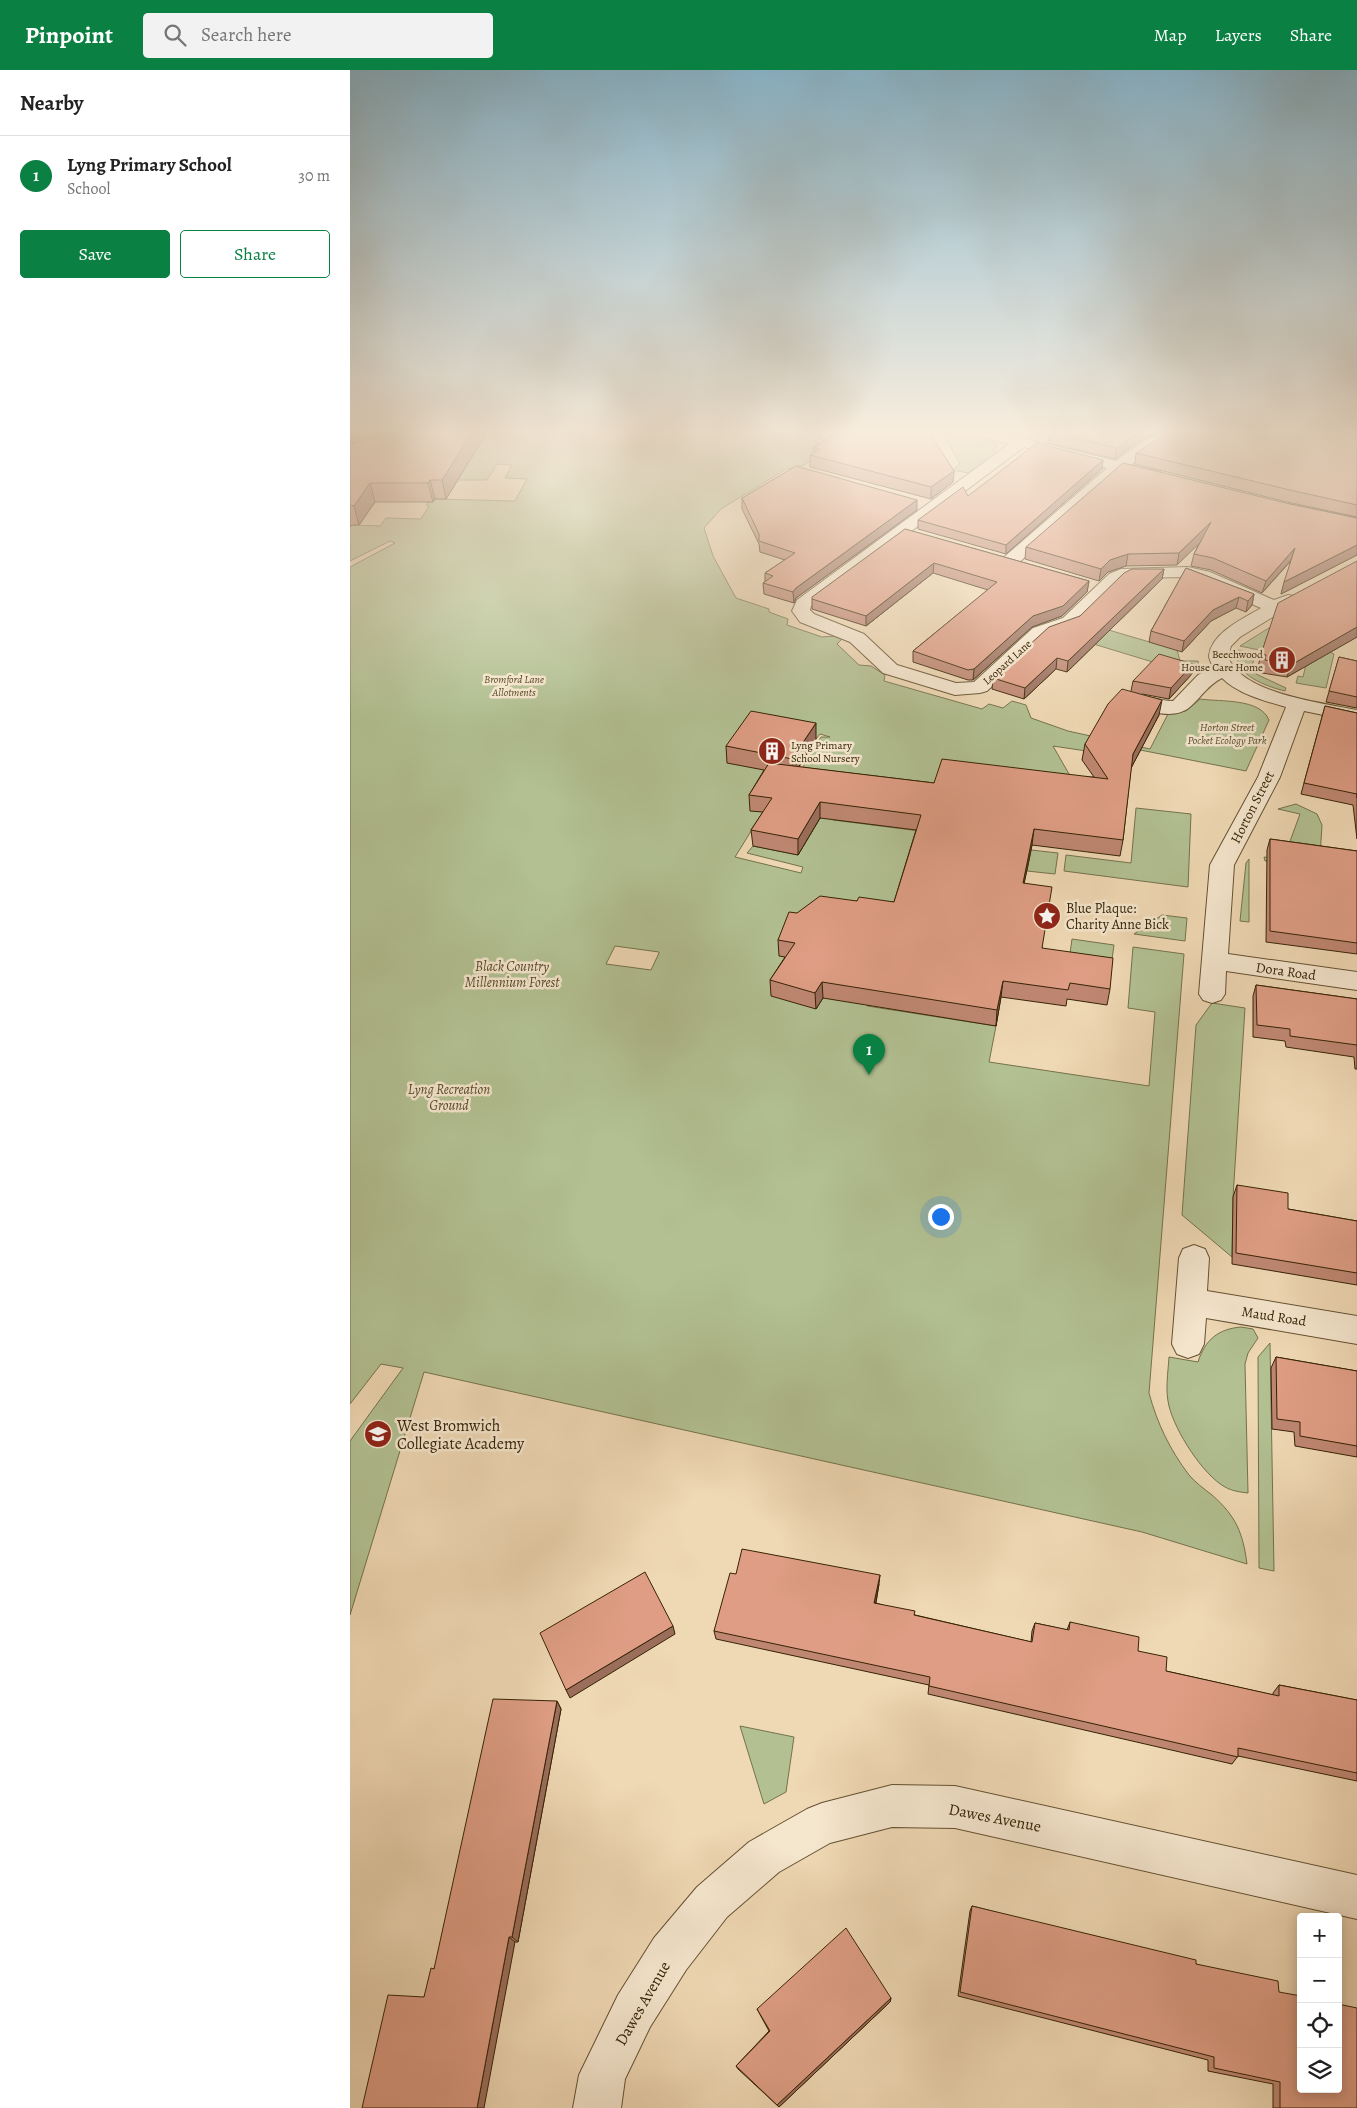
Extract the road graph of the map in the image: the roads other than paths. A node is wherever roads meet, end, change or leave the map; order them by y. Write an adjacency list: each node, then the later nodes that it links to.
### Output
1 (907, 526): 3 (street, Leopard Lane)
2 (1051, 526): 6 (street)
3 (900, 531): 4 (street); 9 (street, Leopard Lane)
4 (920, 537)
5 (991, 557): 6 (street)
6 (1009, 562): 7 (street)
7 (1027, 567)
8 (1082, 583): 9 (street)
9 (1103, 589): 11 (street, Leopard Lane)
10 (1306, 590): 11 (street)
11 (1275, 607): 12 (street)
12 (1224, 670): 13 (street); 14 (street)
13 (1127, 699)
14 (1297, 704): 15 (street); 16 (street, Horton Street)
15 (1357, 716)
16 (1215, 962): 17 (street, Dora Road); 18 (street, Horton Street)
17 (1357, 981)
18 (1212, 994)
19 (1194, 1258): 20 (street)
20 (1192, 1302): 21 (street, Maud Road); 22 (street)
21 (1357, 1330)
22 (1188, 1344)
23 (1357, 1898): 24 (street, Dawes Avenue)
24 (597, 2108)

